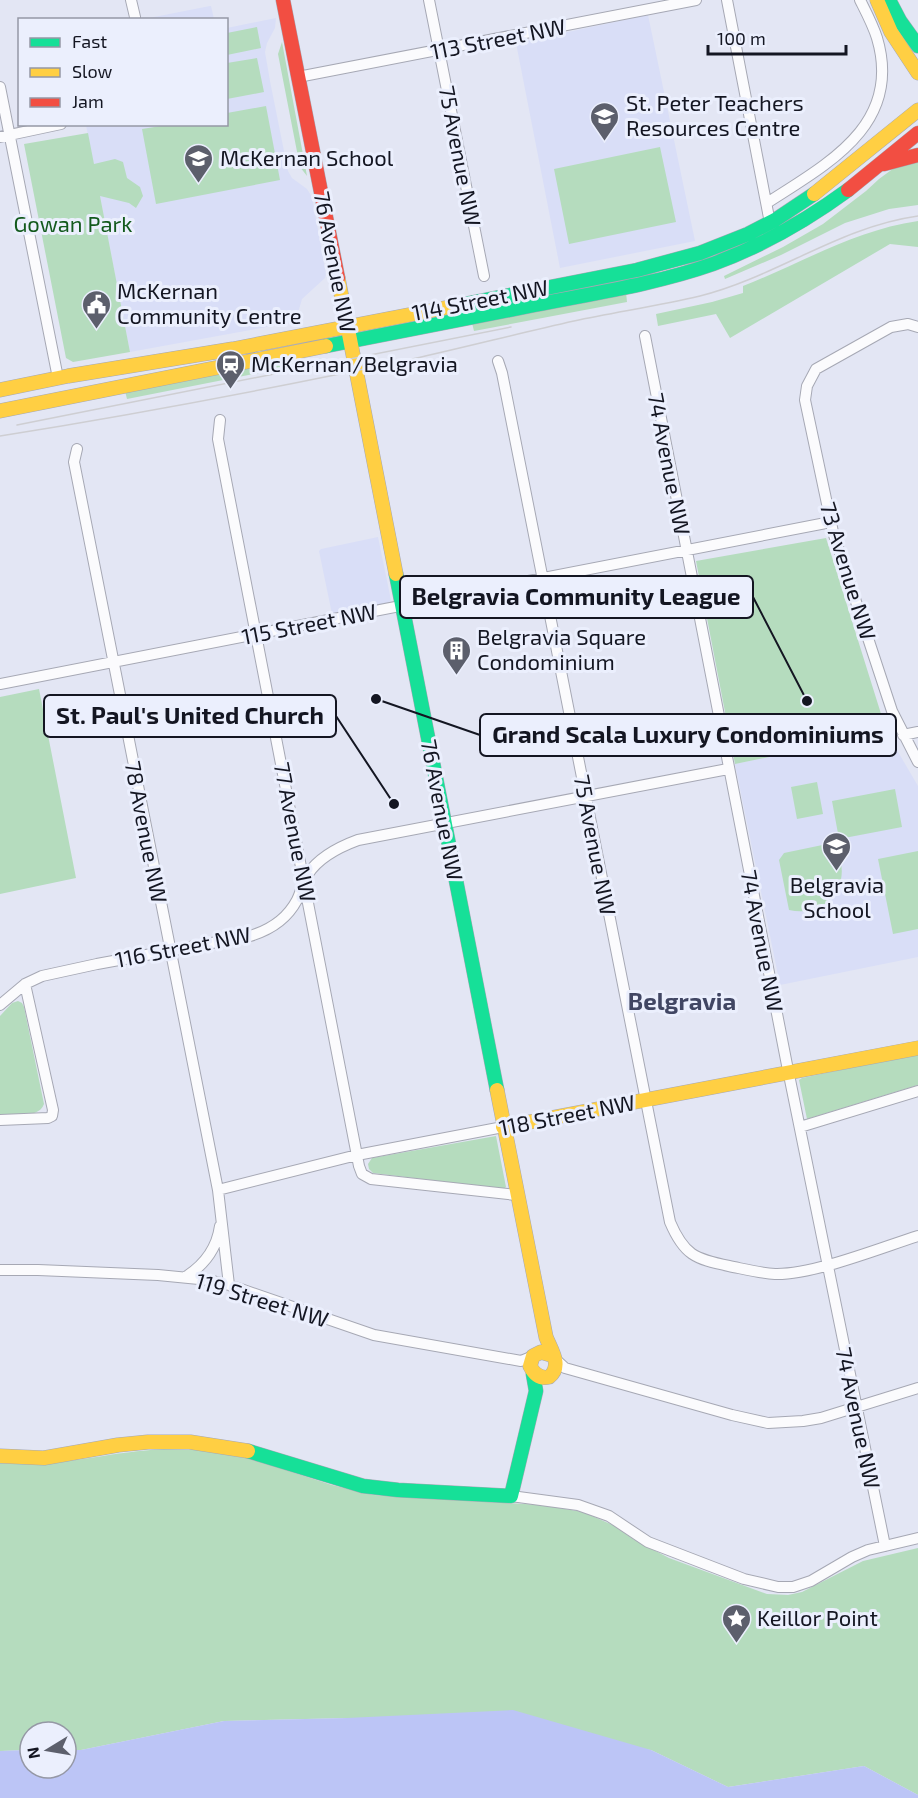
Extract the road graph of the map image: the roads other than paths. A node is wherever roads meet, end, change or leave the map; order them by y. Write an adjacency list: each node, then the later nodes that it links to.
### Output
1 (131, 0): 9 (street)
2 (283, 0): 15 (street, 76 Avenue NW)
3 (429, 0): 12 (street, 75 Avenue NW)
4 (696, 0): 12 (street, 113 Street NW)
5 (727, 0): 23 (street)
6 (860, 0): 23 (street)
7 (876, 0): 10 (street)
8 (889, 0): 11 (street)
9 (135, 17)
10 (891, 32): 13 (street); 14 (street)
11 (918, 46)
12 (439, 51): 15 (street, 113 Street NW); 25 (street, 75 Avenue NW)
13 (918, 56)
14 (918, 73)
15 (298, 77): 27 (street, 76 Avenue NW)
16 (0, 87): 20 (street)
17 (918, 110): 24 (street, 114 Street NW)
18 (52, 126): 20 (street)
19 (918, 133): 22 (street, 114 Street NW)
20 (5, 136): 31 (street)
21 (918, 155): 22 (street)
22 (879, 165): 29 (street, 114 Street NW)
23 (767, 203): 24 (street)
24 (770, 223): 27 (street, 114 Street NW)
25 (484, 276)
26 (917, 326): 36 (street, 73 Avenue NW)
27 (348, 327): 29 (street, 76 Avenue NW); 31 (street, 114 Street NW)
28 (645, 336): 37 (street, 74 Avenue NW)
29 (351, 341): 33 (street, 114 Street NW); 39 (street, 76 Avenue NW)
30 (498, 362): 38 (street, 75 Avenue NW)
31 (58, 378): 32 (street, 114 Street NW)
32 (0, 390)
33 (0, 411)
34 (220, 420): 40 (street, 77 Avenue NW)
35 (77, 449): 41 (street, 78 Avenue NW)
36 (831, 522): 37 (street, 115 Street NW); 44 (street, 73 Avenue NW)
37 (686, 550): 38 (street, 115 Street NW); 46 (street, 74 Avenue NW)
38 (543, 577): 39 (street, 115 Street NW); 47 (street, 75 Avenue NW)
39 (403, 605): 40 (street, 115 Street NW); 48 (street, 76 Avenue NW)
40 (256, 635): 41 (street, 115 Street NW); 49 (street, 77 Avenue NW)
41 (114, 662): 42 (street, 115 Street NW); 50 (street, 78 Avenue NW)
42 (0, 684)
43 (918, 732): 44 (street)
44 (903, 735): 45 (street, 73 Avenue NW)
45 (918, 762)
46 (729, 769): 47 (street, 116 Street NW); 54 (street, 74 Avenue NW)
47 (585, 797): 48 (street, 116 Street NW); 56 (street, 75 Avenue NW)
48 (445, 823): 49 (street, 116 Street NW); 58 (street, 76 Avenue NW)
49 (305, 881): 50 (street, 116 Street NW); 60 (street, 77 Avenue NW)
50 (169, 951): 51 (street, 116 Street NW); 61 (street, 78 Avenue NW)
51 (25, 984): 52 (street, 116 Street NW); 57 (street)
52 (0, 1005)
53 (918, 1048): 54 (street, 118 Street NW)
54 (788, 1072): 56 (street, 118 Street NW); 59 (street, 74 Avenue NW)
55 (918, 1091): 59 (street)
56 (646, 1100): 58 (street, 118 Street NW); 65 (street, 75 Avenue NW)
57 (0, 1120)
58 (503, 1127): 60 (street, 118 Street NW); 62 (street, 76 Avenue NW)
59 (800, 1127): 65 (street, 74 Avenue NW)
60 (357, 1155): 61 (street, 118 Street NW); 62 (street, 77 Avenue NW)
61 (218, 1190): 63 (street, 78 Avenue NW)
62 (516, 1195): 69 (street, 76 Avenue NW)
63 (222, 1214): 67 (street, 78 Avenue NW); 68 (street, 78 Avenue NW)
64 (918, 1236): 65 (street)
65 (828, 1264): 73 (street, 74 Avenue NW)
66 (0, 1270): 67 (street, 119 Street NW)
67 (187, 1276): 68 (street, 119 Street NW)
68 (229, 1285): 69 (street, 119 Street NW)
69 (537, 1361): 70 (street); 70 (street); 72 (street, 76 Avenue NW)
70 (556, 1373): 72 (street, 76 Avenue NW); 73 (street)
71 (918, 1388): 73 (street)
72 (536, 1391): 75 (street, 76 Avenue NW)
73 (856, 1407): 77 (street, 74 Avenue NW)
74 (0, 1456): 75 (street)
75 (511, 1496): 77 (street)
76 (918, 1538): 77 (street)
77 (885, 1546)

